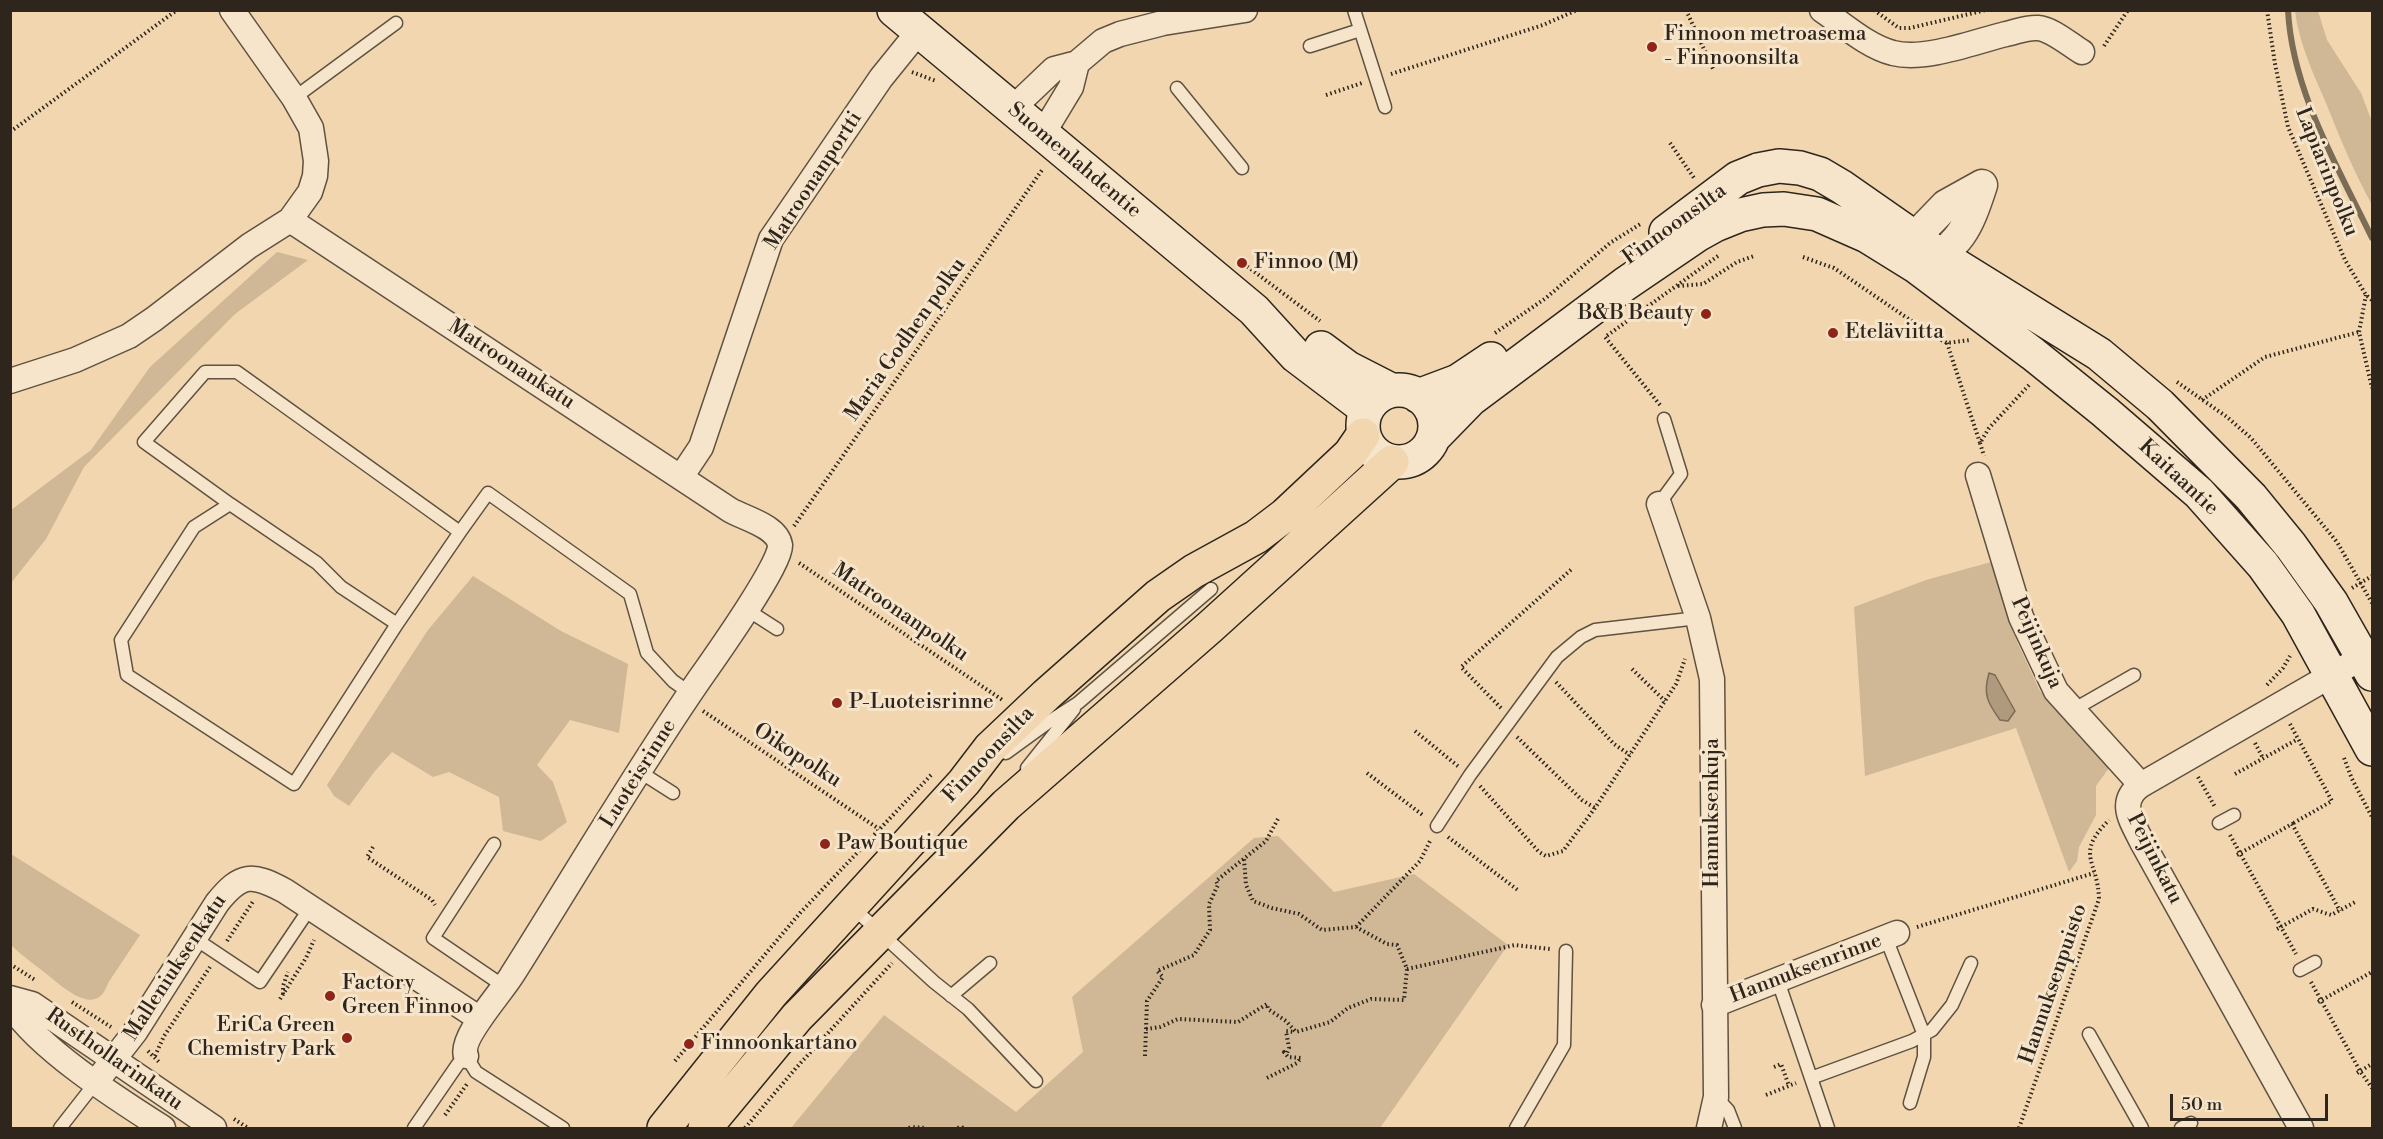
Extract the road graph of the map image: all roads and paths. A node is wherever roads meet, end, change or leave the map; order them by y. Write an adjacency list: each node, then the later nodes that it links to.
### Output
1 (177, 10): 27 (path)
2 (232, 10): 24 (street)
3 (894, 10): 15 (main road, Suomenlahdentie)
4 (1245, 10): 18 (street)
5 (1354, 10): 14 (lane)
6 (1578, 10): 20 (path)
7 (1686, 10): 19 (path)
8 (1822, 10): 17 (street)
9 (1874, 10): 10 (path)
10 (1986, 10)
11 (2128, 10): 17 (path)
12 (2267, 10): 39 (path, Lapiarinpolku)
13 (396, 23): 24 (lane)
14 (1360, 30): 16 (lane); 25 (lane)
15 (919, 31): 26 (main road, Suomenlahdentie); 56 (street, Matroonanportti)
16 (1310, 46)
17 (2093, 49)
18 (1077, 63): 26 (street); 28 (street)
19 (1714, 71)
20 (1385, 76)
21 (1365, 82): 23 (path)
22 (1177, 88): 30 (lane)
23 (1326, 95)
24 (294, 98): 33 (street)
25 (1385, 107)
26 (1012, 109): 28 (main road, Suomenlahdentie)
27 (10, 132)
28 (1042, 135): 51 (main road, Suomenlahdentie)
29 (1670, 143): 32 (path)
30 (1242, 168)
31 (1042, 170): 59 (path, Maria Godhen polku)
32 (1698, 183)
33 (290, 220): 45 (street); 56 (street, Matroonankatu)
34 (1726, 250): 38 (path)
35 (1925, 253): 51 (main road, Finnoonsilta); 53 (main road, Finnoonsilta); 72 (main road, Kaitaantie); 75 (main road, Kaitaantie)
36 (1754, 256): 38 (path)
37 (1803, 257): 43 (path)
38 (1676, 286): 52 (path)
39 (2366, 295): 40 (path, Lapiarinpolku); 41 (path)
40 (2373, 300)
41 (2359, 332): 48 (path); 50 (path)
42 (1966, 333): 43 (path)
43 (1947, 343): 46 (path)
44 (2022, 376): 46 (path)
45 (10, 381)
46 (2031, 383): 47 (path)
47 (2037, 387)
48 (2373, 388)
49 (2187, 389): 50 (path)
50 (2202, 400): 64 (path)
51 (1385, 408): 53 (main road); 54 (main road); 95 (main road, Finnoonsilta)
52 (1664, 419): 58 (lane)
53 (1432, 438): 54 (main road)
54 (1392, 462): 98 (main road)
55 (1977, 474): 81 (street, Peijinkuja)
56 (681, 477): 61 (street, Matroonankatu)
57 (230, 504): 60 (lane); 69 (lane); 69 (lane)
58 (1659, 504): 68 (street, Hannuksenkuja)
59 (794, 527)
60 (460, 532): 69 (lane); 77 (lane)
61 (780, 549): 67 (street, Luoteisrinne); 79 (path, Matroonanpolku)
62 (1573, 568): 82 (path)
63 (2373, 576): 64 (path)
64 (2361, 582): 66 (path)
65 (1211, 589): 80 (lane)
66 (2373, 603)
67 (746, 609): 70 (lane); 77 (street, Luoteisrinne)
68 (1698, 618): 71 (street, Hannuksenkuja); 74 (lane)
69 (397, 624)
70 (777, 628)
71 (1703, 642): 78 (path); 142 (street, Hannuksenkuja)
72 (2368, 666): 75 (street, Peijinkatu)
73 (1632, 669): 78 (path)
74 (1546, 672): 82 (lane); 88 (path)
75 (2332, 674): 87 (main road, Kaitaantie); 96 (street, Peijinkatu)
76 (2134, 675): 81 (lane)
77 (694, 700): 91 (street, Luoteisrinne); 107 (path, Oikopolku)
78 (1665, 700): 88 (path)
79 (1004, 702)
80 (1078, 703): 95 (lane); 98 (lane)
81 (2072, 711): 96 (street, Peijinkuja)
82 (1509, 722): 94 (lane); 99 (path)
83 (2289, 723): 86 (path)
84 (1415, 731): 94 (path)
85 (2252, 737): 89 (path)
86 (2298, 739): 89 (path); 105 (path)
87 (2357, 750): 102 (path)
88 (1630, 755): 99 (path)
89 (2263, 758): 93 (path)
90 (2193, 768): 104 (path)
91 (640, 772): 97 (lane); 135 (street, Luoteisrinne)
92 (1367, 773): 106 (path)
93 (2235, 774)
94 (1470, 776): 99 (path); 106 (lane)
95 (964, 782): 115 (main road, Finnoonsilta)
96 (2141, 785): 183 (street, Peijinkatu)
97 (673, 793)
98 (1006, 805): 125 (main road)
99 (1595, 808)
100 (2234, 814): 104 (lane)
101 (1279, 817): 111 (path)
102 (2373, 817)
103 (2110, 819): 112 (path, Hannuksenpuisto)
104 (2221, 822): 110 (path)
105 (2292, 824): 110 (path); 117 (path)
106 (1437, 826): 113 (path); 120 (path)
107 (879, 829)
108 (494, 844): 119 (lane)
109 (373, 847): 119 (path)
110 (2238, 854): 121 (path)
111 (1244, 859): 120 (path); 144 (path)
112 (2094, 873): 122 (path); 181 (path, Hannuksenpuisto)
113 (1519, 891)
114 (2357, 901): 117 (path)
115 (850, 906): 125 (lane); 170 (main road, Finnoonsilta)
116 (310, 908): 123 (street, Malleniuksenkatu); 123 (lane); 143 (street, Malleniuksenkatu)
117 (2340, 911): 121 (path)
118 (800, 913): 150 (path)
119 (445, 919): 135 (lane)
120 (1356, 927): 130 (path)
121 (2279, 928): 131 (path)
122 (1892, 935): 133 (street, Hannuksenrinne); 147 (lane)
123 (194, 938): 149 (street, Malleniuksenkatu)
124 (314, 940): 136 (path)
125 (891, 943): 138 (lane); 171 (main road); 172 (path)
126 (1566, 951): 130 (path); 177 (lane)
127 (2315, 962): 131 (lane)
128 (990, 963): 138 (lane)
129 (1971, 963): 147 (lane)
130 (1407, 969): 145 (path)
131 (2302, 969): 140 (path)
132 (2373, 972): 140 (path)
133 (1778, 981): 142 (street, Hannuksenrinne); 156 (lane)
134 (283, 986): 136 (path)
135 (505, 987): 143 (street, Luoteisrinne)
136 (283, 994): 137 (path)
137 (273, 995)
138 (951, 996): 157 (lane)
139 (10, 999): 149 (street, Rusthollarinkatu)
140 (2320, 1001): 154 (path)
141 (10, 1004): 158 (street, Rusthollarinkatu)
142 (1714, 1005): 162 (street, Hannuksenkuja)
143 (480, 1019): 151 (street, Luoteisrinne)
144 (1146, 1029): 145 (path); 148 (path)
145 (1296, 1032): 155 (path)
146 (2089, 1034): 182 (lane)
147 (1924, 1035): 156 (lane); 163 (lane)
148 (1145, 1056)
149 (113, 1060): 158 (street, Malleniuksenkatu); 167 (street, Rusthollarinkatu)
150 (675, 1061)
151 (471, 1064): 164 (path); 168 (lane); 169 (lane)
152 (2373, 1064): 154 (path)
153 (1774, 1067): 159 (path)
154 (2358, 1072): 160 (path)
155 (1267, 1078)
156 (1811, 1078): 159 (path); 180 (lane)
157 (1036, 1081)
158 (96, 1082): 165 (lane); 166 (street, Rusthollarinkatu)
159 (1789, 1086): 161 (path)
160 (2373, 1088)
161 (1766, 1095)
162 (1716, 1097): 178 (street, Hannuksenkuja); 179 (lane)
163 (1910, 1103)
164 (443, 1119)
165 (60, 1128)
166 (164, 1128)
167 (214, 1128)
168 (414, 1128)
169 (563, 1128)
170 (664, 1128)
171 (705, 1128)
172 (745, 1128)
173 (909, 1128): 174 (path)
174 (926, 1128)
175 (958, 1128): 176 (path)
176 (963, 1128)
177 (1516, 1128)
178 (1709, 1128)
179 (1735, 1128)
180 (1828, 1128)
181 (2019, 1128)
182 (2142, 1128)
183 (2301, 1128)

